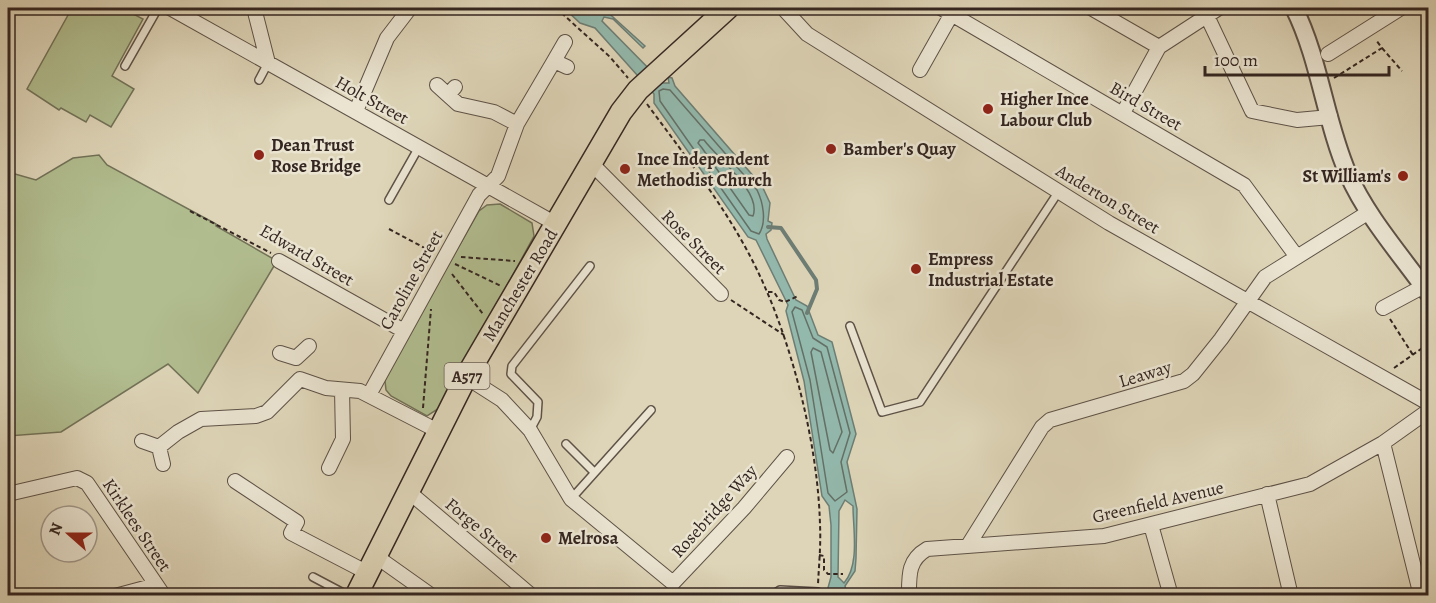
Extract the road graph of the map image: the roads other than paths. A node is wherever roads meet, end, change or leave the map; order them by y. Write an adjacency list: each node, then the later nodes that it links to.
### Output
1 (158, 8): 17 (lane)
2 (170, 8): 16 (street, Holt Street)
3 (254, 8): 16 (street)
4 (783, 8): 28 (street, Anderton Street)
5 (1091, 8): 14 (street)
6 (1219, 8): 12 (street)
7 (1294, 8): 23 (street)
8 (1400, 8): 15 (street)
9 (723, 9): 26 (highway, Manchester Road / A577)
10 (949, 9): 18 (street, Bird Street); 22 (street, Bird Street)
11 (401, 10): 21 (street)
12 (1207, 16): 14 (street); 23 (street)
13 (565, 42): 24 (street, Caroline Street)
14 (1159, 47): 22 (street)
15 (1328, 54)
16 (268, 63): 19 (lane); 21 (street, Holt Street)
17 (125, 66)
18 (920, 70)
19 (259, 81)
20 (447, 89): 24 (street)
21 (356, 111): 25 (street, Holt Street)
22 (1123, 113): 32 (street, Bird Street)
23 (1330, 117): 30 (street)
24 (517, 124): 27 (street, Caroline Street)
25 (419, 147): 27 (street, Holt Street); 29 (lane)
26 (591, 163): 31 (highway, Manchester Road / A577); 36 (street, Rose Street)
27 (488, 186): 31 (street, Holt Street); 40 (street, Caroline Street)
28 (1059, 191): 37 (street, Anderton Street); 39 (lane)
29 (389, 200)
30 (1370, 212): 32 (street, Leaway); 35 (street)
31 (556, 224): 44 (highway, Manchester Road / A577)
32 (1297, 257): 37 (street, Leaway)
33 (279, 261): 40 (street, Edward Street)
34 (590, 266): 52 (lane)
35 (1426, 289): 38 (street)
36 (721, 294)
37 (1247, 301): 48 (street, Anderton Street); 67 (street, Leaway)
38 (1383, 308)
39 (850, 326)
40 (404, 331): 47 (street, Caroline Street)
41 (309, 346): 43 (street)
42 (280, 353): 43 (street)
43 (296, 358): 45 (street)
44 (466, 377): 51 (highway, Manchester Road / A577); 52 (street, Rosebridge Way)
45 (300, 379): 46 (street); 56 (street)
46 (342, 390): 47 (street); 59 (street)
47 (369, 395): 51 (street)
48 (1428, 404)
49 (651, 410): 60 (lane)
50 (1428, 411): 54 (street, Greenfield Avenue)
51 (430, 427): 62 (highway, Manchester Road / A577)
52 (530, 430): 65 (street, Rosebridge Way)
53 (142, 441): 56 (street)
54 (1383, 442): 64 (street, Greenfield Avenue); 81 (street)
55 (566, 444): 60 (lane)
56 (159, 447): 58 (street)
57 (786, 457): 65 (street, Rosebridge Way)
58 (163, 464)
59 (327, 469)
60 (594, 472): 65 (lane)
61 (234, 481): 68 (street)
62 (408, 492): 68 (highway, Manchester Road / A577); 76 (street, Forge Street)
63 (8, 494): 70 (street, Kirklees Street)
64 (1267, 494): 66 (street, Greenfield Avenue); 80 (street)
65 (571, 499)
66 (1151, 525): 67 (street, Greenfield Avenue); 79 (street)
67 (969, 544): 78 (street, Greenfield Avenue)
68 (373, 565): 74 (highway, Manchester Road / A577); 75 (street)
69 (313, 577): 73 (lane)
70 (160, 590): 72 (street)
71 (818, 592): 77 (lane)
72 (116, 596)
73 (349, 596)
74 (356, 596)
75 (432, 596)
76 (532, 596)
77 (771, 596)
78 (909, 596)
79 (1171, 596)
80 (1291, 596)
81 (1421, 596)

